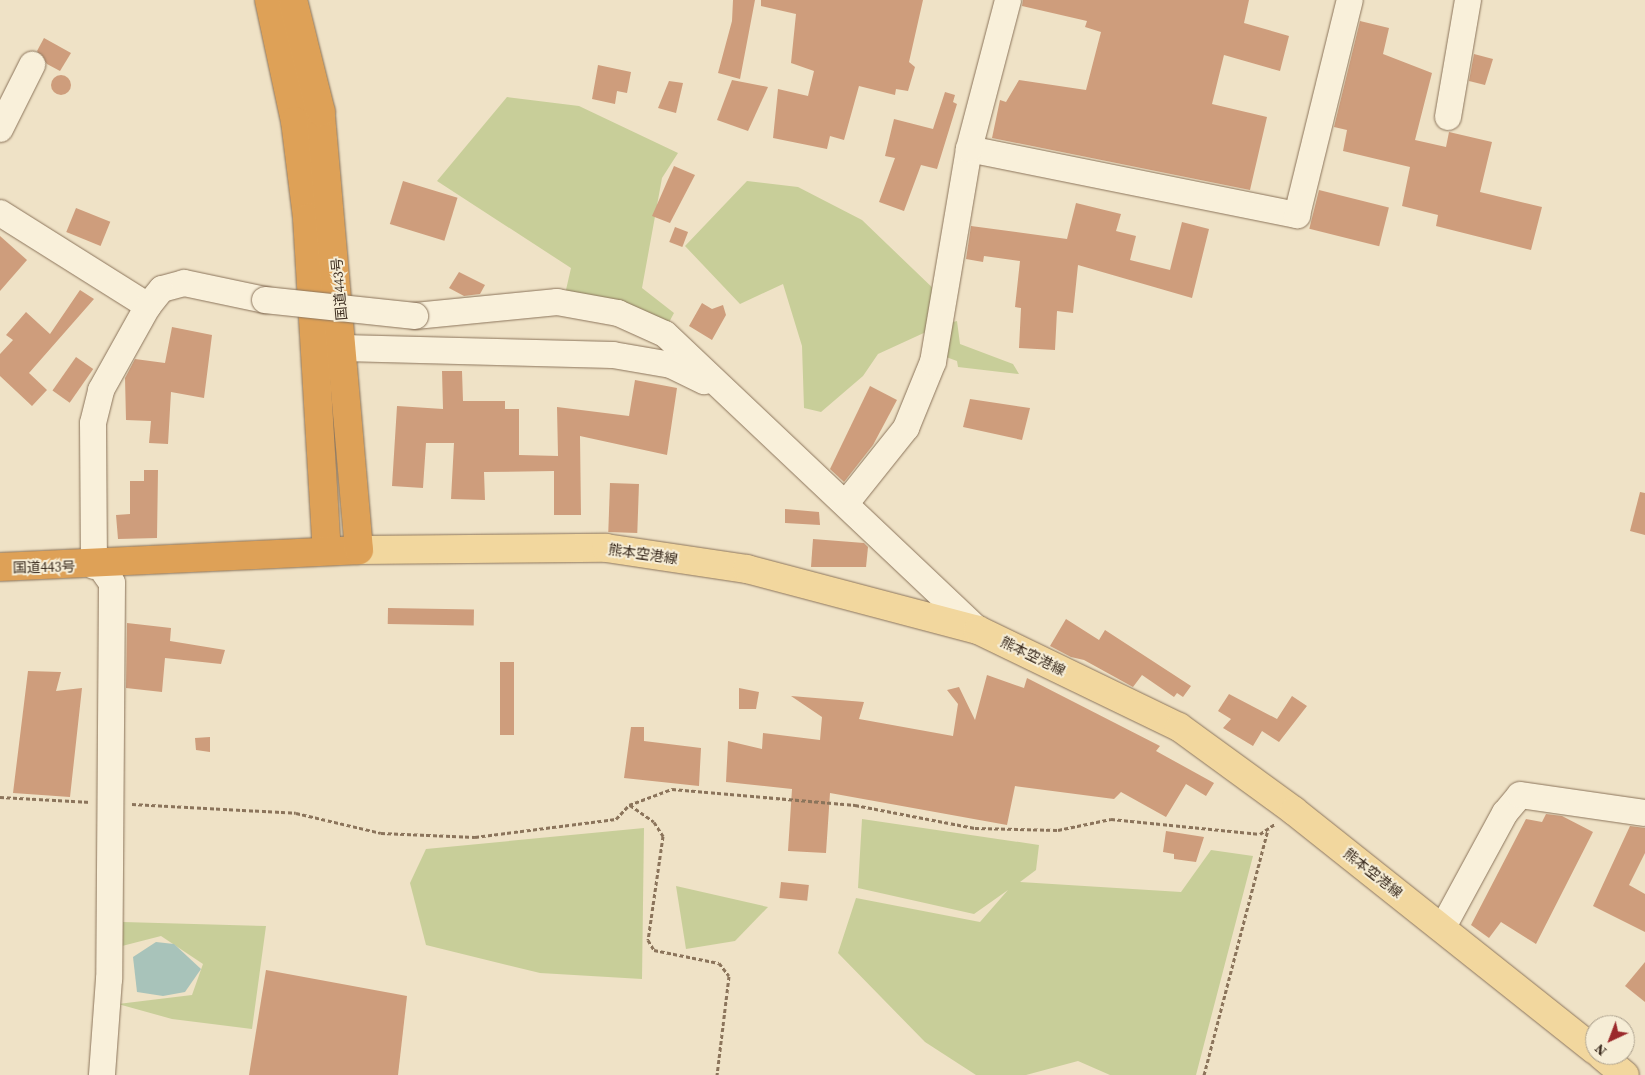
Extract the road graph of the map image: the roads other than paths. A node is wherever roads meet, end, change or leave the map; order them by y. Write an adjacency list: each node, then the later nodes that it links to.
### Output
1 (270, 0): 15 (highway, 国道443号)
2 (293, 0): 12 (highway, 国道443号)
3 (1008, 0): 9 (street)
4 (1350, 0): 9 (street)
5 (1468, 0): 7 (street)
6 (32, 65): 8 (street)
7 (1448, 117)
8 (0, 129)
9 (969, 148): 14 (street)
10 (0, 212): 11 (street)
11 (148, 306): 13 (street, bridge); 17 (street)
12 (343, 348): 13 (street); 16 (highway, 国道443号)
13 (732, 394): 14 (street)
14 (847, 502): 19 (street)
15 (327, 550): 16 (highway, 国道443号); 17 (highway, 国道443号)
16 (359, 550): 19 (main road, 熊本空港線)
17 (97, 566): 18 (highway, 国道443号); 24 (street)
18 (0, 567)
19 (978, 630): 21 (main road, 熊本空港線)
20 (1645, 813): 21 (street)
21 (1443, 927): 22 (main road, 熊本空港線)
22 (1585, 1042)
23 (1612, 1065): 25 (main road)
24 (102, 1075)
25 (1625, 1075)

